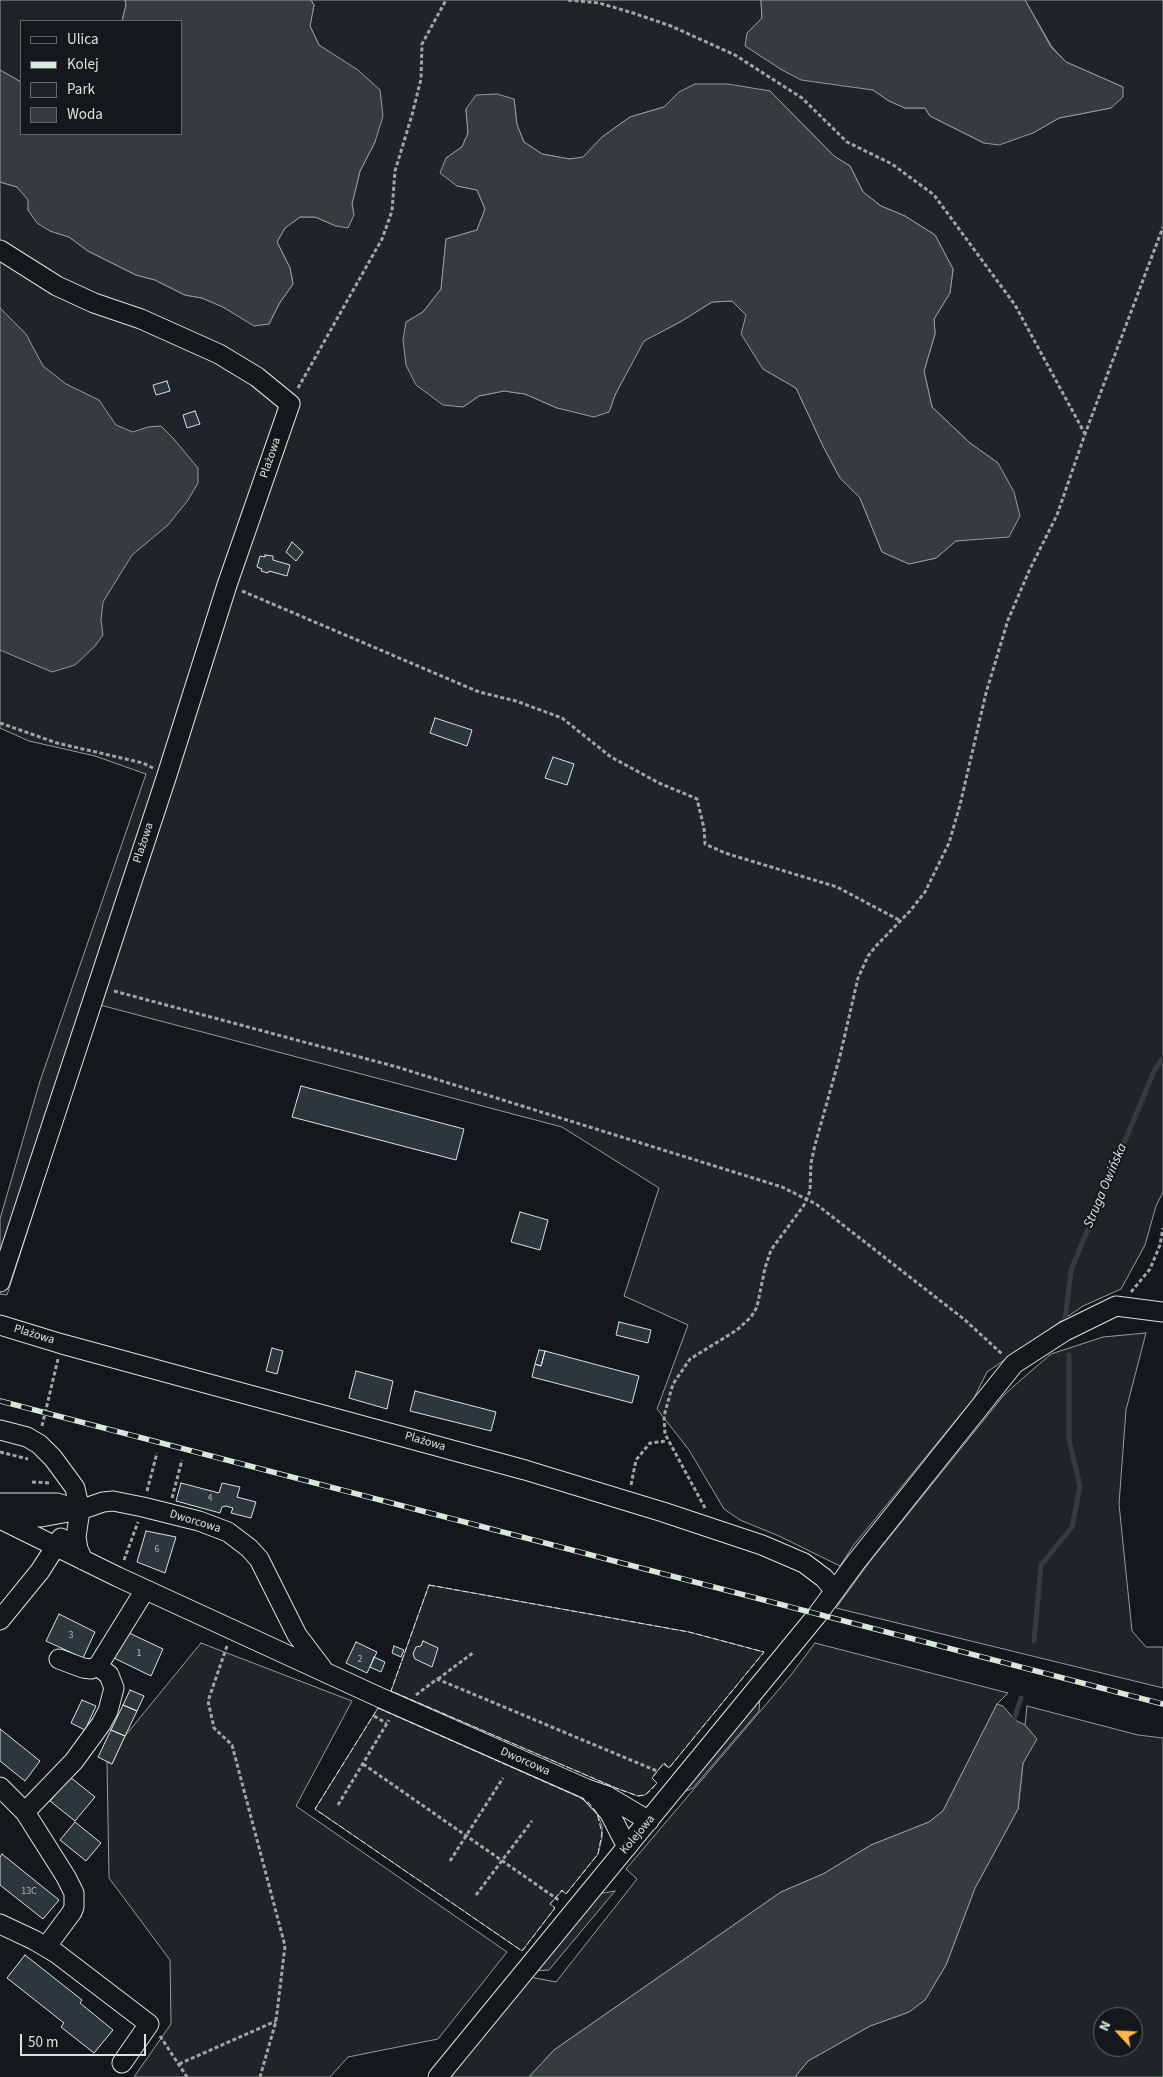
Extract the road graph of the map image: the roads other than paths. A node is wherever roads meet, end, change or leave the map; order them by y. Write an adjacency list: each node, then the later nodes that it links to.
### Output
1 (0, 250): 2 (street, Plażowa)
2 (0, 1282)
3 (1163, 1312): 13 (street, Kolejowa)
4 (0, 1325): 13 (street, Plażowa)
5 (0, 1430): 7 (street)
6 (0, 1503): 7 (street)
7 (80, 1510): 8 (street, Dworcowa); 10 (street); 11 (street); 15 (street, Dworcowa)
8 (0, 1516)
9 (0, 1520): 10 (street, Dworcowa)
10 (56, 1547): 11 (street, Dworcowa); 14 (street)
11 (83, 1560): 12 (street, Dworcowa)
12 (145, 1590): 16 (street, Dworcowa); 18 (street)
13 (835, 1591): 23 (street, Kolejowa)
14 (0, 1620)
15 (292, 1626): 16 (street); 19 (street, Dworcowa)
16 (270, 1646): 19 (street, Dworcowa)
17 (59, 1659): 18 (street)
18 (98, 1666): 22 (street)
19 (326, 1673): 21 (street, Dworcowa)
20 (0, 1786): 22 (street)
21 (587, 1789): 23 (street, Dworcowa); 24 (street, Dworcowa)
22 (25, 1812): 26 (street)
23 (649, 1821): 24 (street, Kolejowa)
24 (627, 1847): 28 (street, Kolejowa)
25 (0, 1924): 26 (street)
26 (46, 1947): 27 (street)
27 (122, 2063)
28 (438, 2077)

